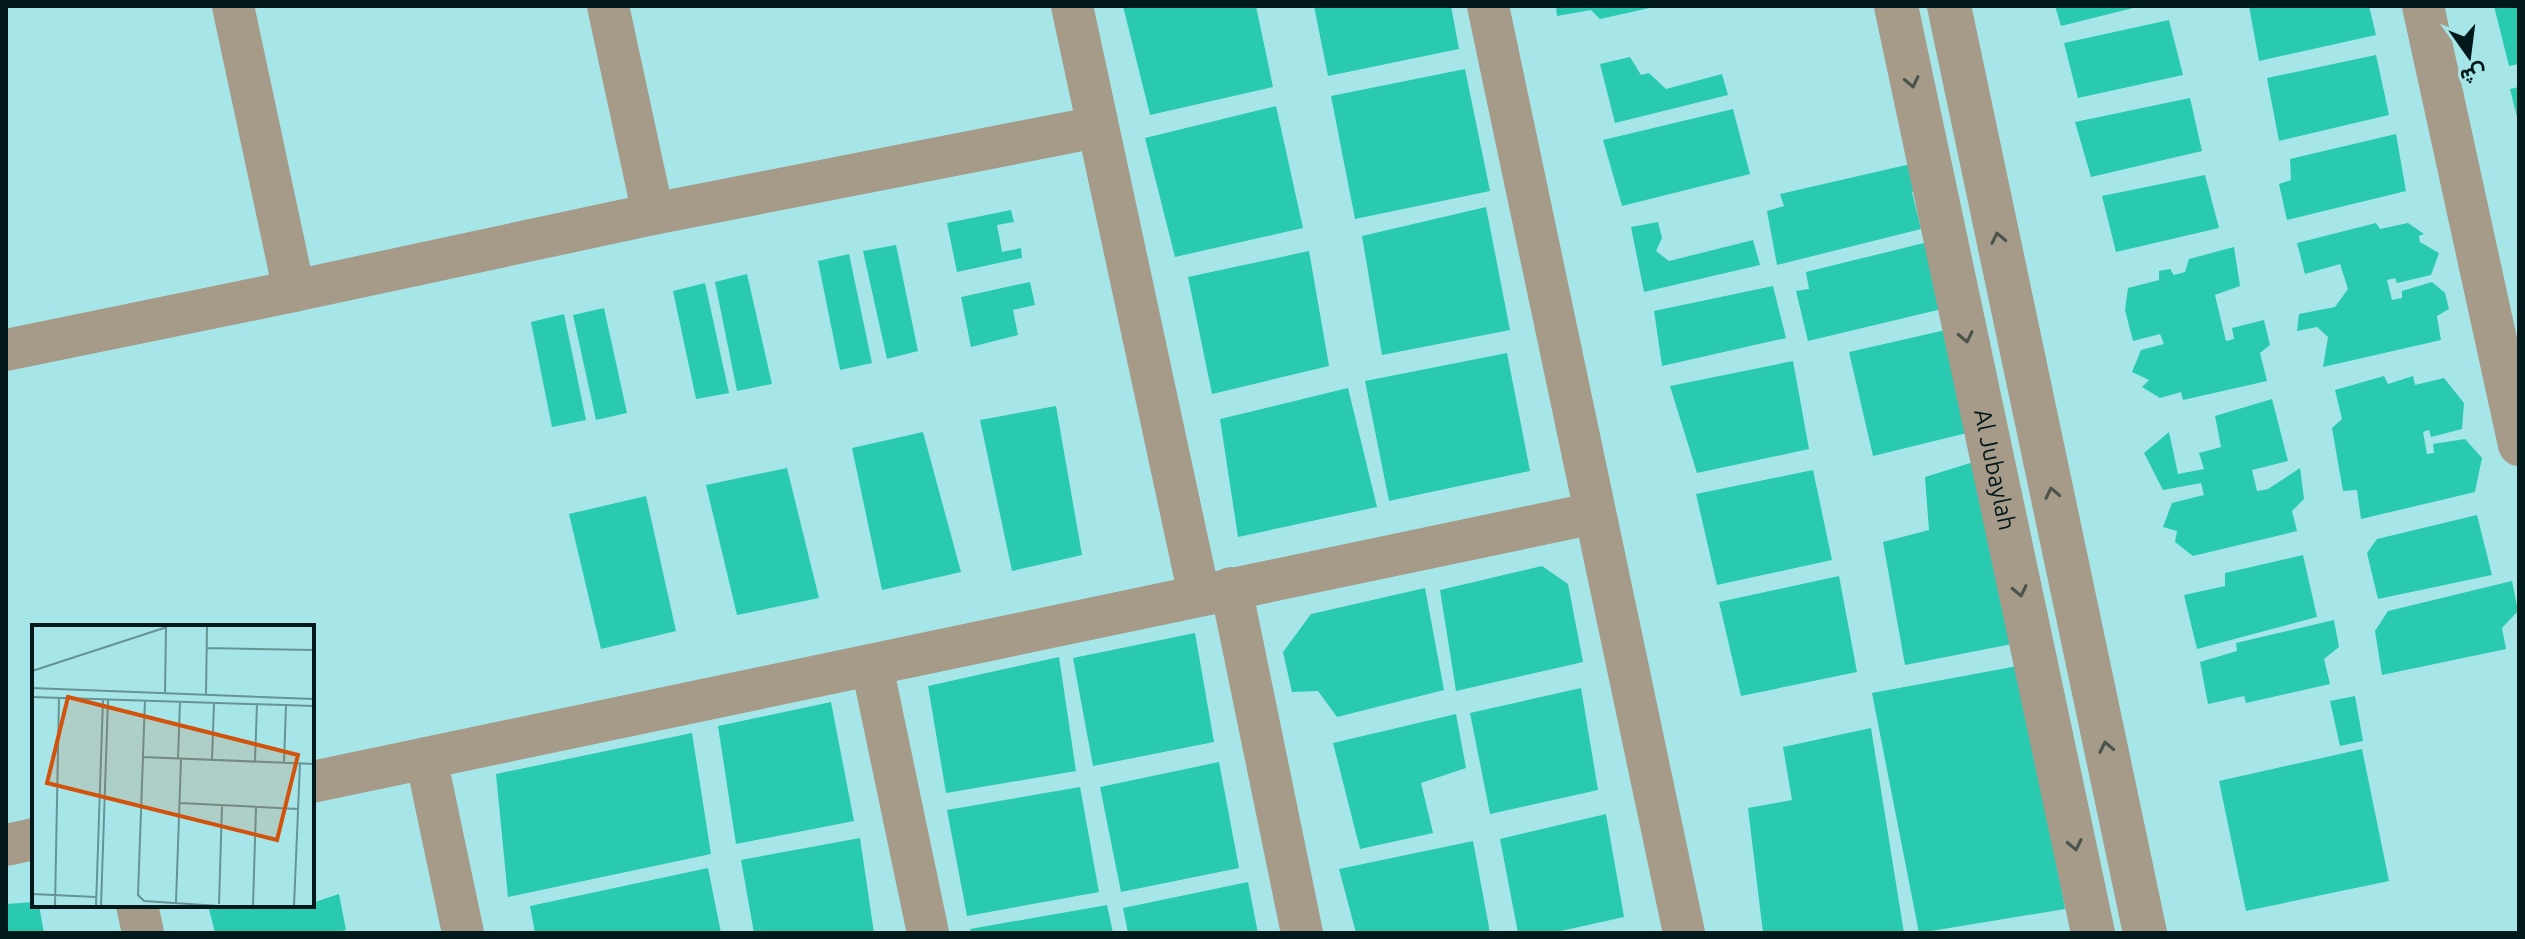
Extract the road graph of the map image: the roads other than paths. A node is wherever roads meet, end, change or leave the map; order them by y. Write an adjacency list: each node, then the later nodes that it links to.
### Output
1 (233, 6): 10 (street)
2 (608, 6): 9 (street)
3 (1072, 6): 8 (street)
4 (1488, 6): 13 (street)
5 (1896, 6): 26 (street, Al Jubaylah, one-way to 26)
6 (1949, 6): 27 (street, one-way to 6)
7 (2423, 6): 12 (street)
8 (1097, 127): 9 (street); 14 (street)
9 (653, 214): 10 (street)
10 (294, 291): 11 (street)
11 (6, 350)
12 (2519, 445)
13 (1595, 513): 14 (street); 25 (street)
14 (1215, 591): 15 (street); 24 (street)
15 (872, 666): 16 (street); 23 (street)
16 (426, 758): 17 (street); 22 (street)
17 (314, 782)
18 (32, 839): 19 (street)
19 (6, 845)
20 (137, 907): 21 (street)
21 (143, 933)
22 (463, 933)
23 (928, 933)
24 (1302, 933)
25 (1684, 933)
26 (2093, 933)
27 (2145, 933)

